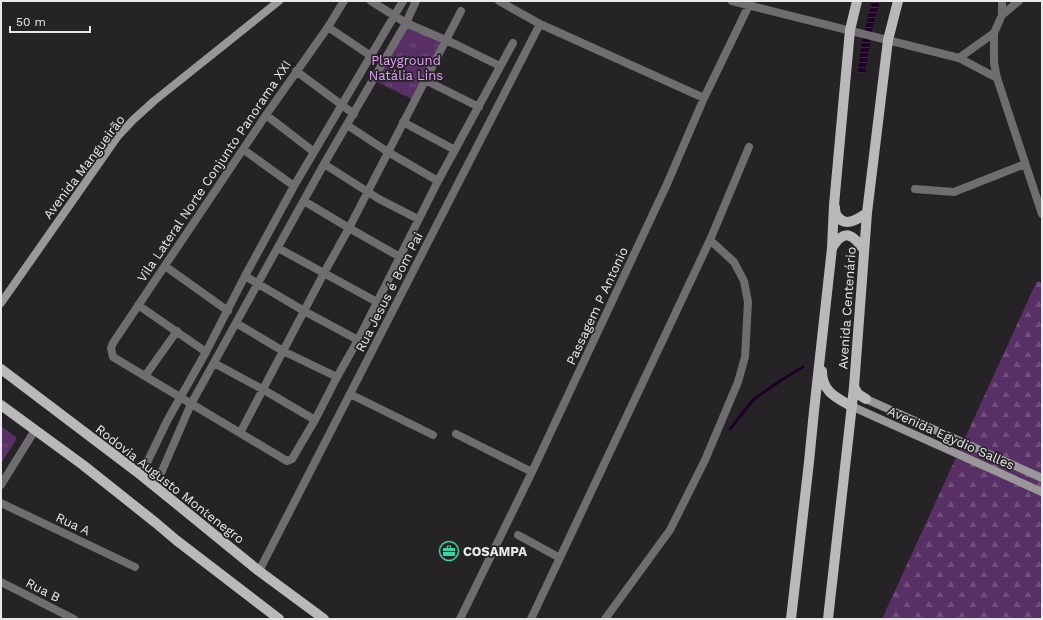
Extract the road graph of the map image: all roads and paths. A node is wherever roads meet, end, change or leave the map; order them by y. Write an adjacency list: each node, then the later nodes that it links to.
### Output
1 (279, 1): 64 (street, Avenida Mangueirão)
2 (344, 1): 18 (street, Vila Lateral Norte Conjunto Panorama XXI)
3 (371, 1): 15 (street)
4 (403, 1): 15 (street)
5 (416, 1): 16 (street)
6 (499, 1): 17 (street)
7 (732, 1): 12 (street)
8 (856, 1): 19 (main road, Avenida Centenário)
9 (898, 1): 21 (main road, Avenida Centenário)
10 (1002, 1): 14 (street)
11 (1019, 1): 14 (street)
12 (750, 4): 19 (street); 30 (street, Passagem P Antonio)
13 (461, 11): 22 (street)
14 (1002, 15): 20 (street)
15 (395, 16): 16 (street); 24 (street)
16 (406, 23): 22 (street); 33 (street)
17 (540, 24): 30 (street); 80 (street, Rua Jesus é Bom Pai)
18 (328, 27): 24 (street); 27 (street, Vila Lateral Norte Conjunto Panorama XXI)
19 (853, 30): 21 (street); 49 (main road, Avenida Centenário)
20 (994, 33): 25 (street); 28 (street)
21 (885, 39): 25 (street); 50 (main road, Avenida Centenário)
22 (446, 40): 26 (street); 29 (street)
23 (513, 43): 26 (street)
24 (371, 56): 31 (street)
25 (959, 58): 28 (street)
26 (500, 66): 32 (street)
27 (296, 71): 31 (street); 34 (street, Vila Lateral Norte Conjunto Panorama XXI)
28 (997, 78): 43 (street)
29 (425, 80): 32 (street); 35 (street)
30 (704, 98): 93 (street, Passagem P Antonio)
31 (342, 104): 33 (street); 40 (street)
32 (479, 107): 39 (street)
33 (354, 114): 36 (street)
34 (266, 115): 38 (street, Vila Lateral Norte Conjunto Panorama XXI); 40 (street)
35 (403, 122): 39 (street); 41 (street)
36 (346, 125): 41 (street); 42 (street)
37 (749, 148): 54 (street)
38 (244, 150): 45 (street); 59 (street, Vila Lateral Norte Conjunto Panorama XXI)
39 (455, 150): 44 (street)
40 (314, 152): 45 (street)
41 (388, 152): 44 (street); 47 (street)
42 (324, 164): 47 (street); 48 (street)
43 (1025, 164): 46 (street); 51 (street)
44 (438, 181): 52 (street)
45 (294, 186): 61 (street)
46 (915, 189)
47 (367, 192): 52 (street); 53 (street)
48 (304, 201): 53 (street); 55 (street)
49 (834, 205): 50 (main road); 56 (main road, Avenida Centenário)
50 (867, 213): 57 (main road, Avenida Centenário)
51 (1042, 214)
52 (418, 219): 58 (street)
53 (349, 228): 58 (street); 60 (street)
54 (710, 240): 101 (street); 110 (street)
55 (278, 248): 60 (street); 62 (street)
56 (832, 248): 57 (main road); 70 (main road, Avenida Centenário)
57 (864, 250): 78 (main road, Avenida Centenário)
58 (400, 257): 63 (street)
59 (165, 266): 65 (street, Vila Lateral Norte Conjunto Panorama XXI); 66 (street)
60 (324, 273): 63 (street); 67 (street)
61 (245, 276): 62 (street); 66 (street)
62 (258, 284): 67 (street); 68 (street)
63 (377, 302): 71 (street)
64 (1, 303)
65 (138, 305): 69 (street); 76 (street, Vila Lateral Norte Conjunto Panorama XXI)
66 (228, 311): 73 (street)
67 (304, 311): 71 (street); 72 (street)
68 (236, 323): 72 (street); 74 (street)
69 (177, 332): 73 (street); 76 (street)
70 (822, 339): 85 (main road); 111 (main road, Avenida Centenário)
71 (358, 340): 77 (street)
72 (283, 351): 77 (street); 79 (street)
73 (206, 352): 81 (street)
74 (214, 363): 79 (street); 83 (street)
75 (1, 369): 94 (main road, Rodovia Augusto Montenegro)
76 (145, 376): 81 (street)
77 (337, 377): 86 (street)
78 (854, 387): 82 (main road); 85 (main road, Avenida Centenário)
79 (264, 390): 86 (street); 88 (street)
80 (350, 394): 90 (street); 103 (street, Rua Jesus é Bom Pai)
81 (180, 398): 83 (street); 94 (street)
82 (866, 399): 95 (street, Avenida Egydio Salles)
83 (191, 404): 88 (street); 97 (street)
84 (1, 405): 87 (main road)
85 (851, 406): 98 (street, Avenida Egydio Salles); 112 (main road, Avenida Centenário)
86 (315, 420): 88 (street)
87 (35, 430): 92 (street); 106 (main road)
88 (240, 433)
89 (456, 434): 93 (street)
90 (433, 435)
91 (1, 466): 92 (street)
92 (9, 471): 96 (street)
93 (532, 472): 108 (street, Passagem P Antonio)
94 (141, 475): 97 (main road, Rodovia Augusto Montenegro)
95 (1042, 478)
96 (1, 485)
97 (155, 487): 103 (main road, Rodovia Augusto Montenegro)
98 (1042, 492)
99 (1, 503): 102 (street, Rua A)
100 (518, 535): 101 (street)
101 (560, 558): 109 (street)
102 (135, 567)
103 (259, 571): 107 (main road, Rodovia Augusto Montenegro)
104 (1, 582): 105 (street, Rua B)
105 (74, 619)
106 (279, 619)
107 (324, 619)
108 (460, 619)
109 (531, 619)
110 (605, 619)
111 (791, 619)
112 (828, 619)

